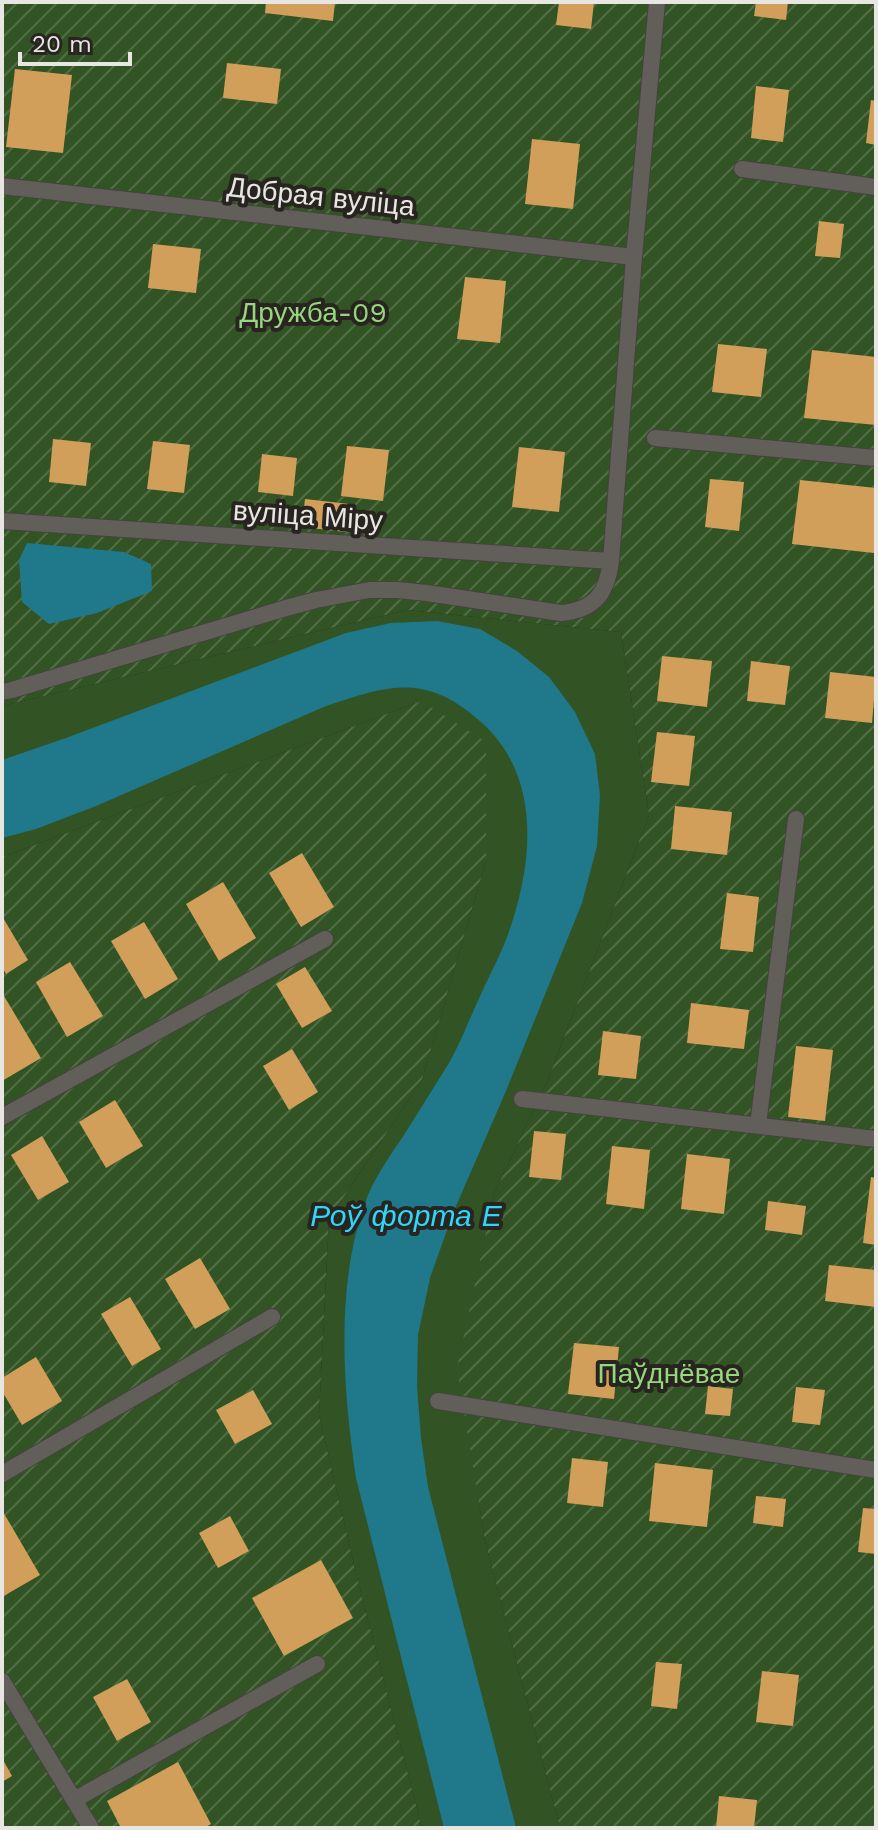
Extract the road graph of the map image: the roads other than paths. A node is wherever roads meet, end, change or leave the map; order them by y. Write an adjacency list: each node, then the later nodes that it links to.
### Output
1 (657, 2): 5 (lane)
2 (742, 169): 4 (lane)
3 (2, 186): 5 (lane, Добрая вуліца)
4 (876, 187)
5 (634, 257): 9 (lane)
6 (655, 438): 7 (lane)
7 (876, 458)
8 (2, 521): 9 (lane, вуліца Міру)
9 (611, 561): 10 (lane)
10 (2, 692)
11 (796, 819): 15 (lane)
12 (325, 939): 14 (lane)
13 (522, 1099): 15 (lane)
14 (2, 1117)
15 (758, 1125): 16 (lane)
16 (876, 1139)
17 (272, 1317): 20 (lane)
18 (438, 1401): 19 (lane)
19 (876, 1470)
20 (2, 1474)
21 (317, 1664): 23 (lane)
22 (2, 1681): 23 (lane)
23 (74, 1800): 24 (lane)
24 (91, 1828)

